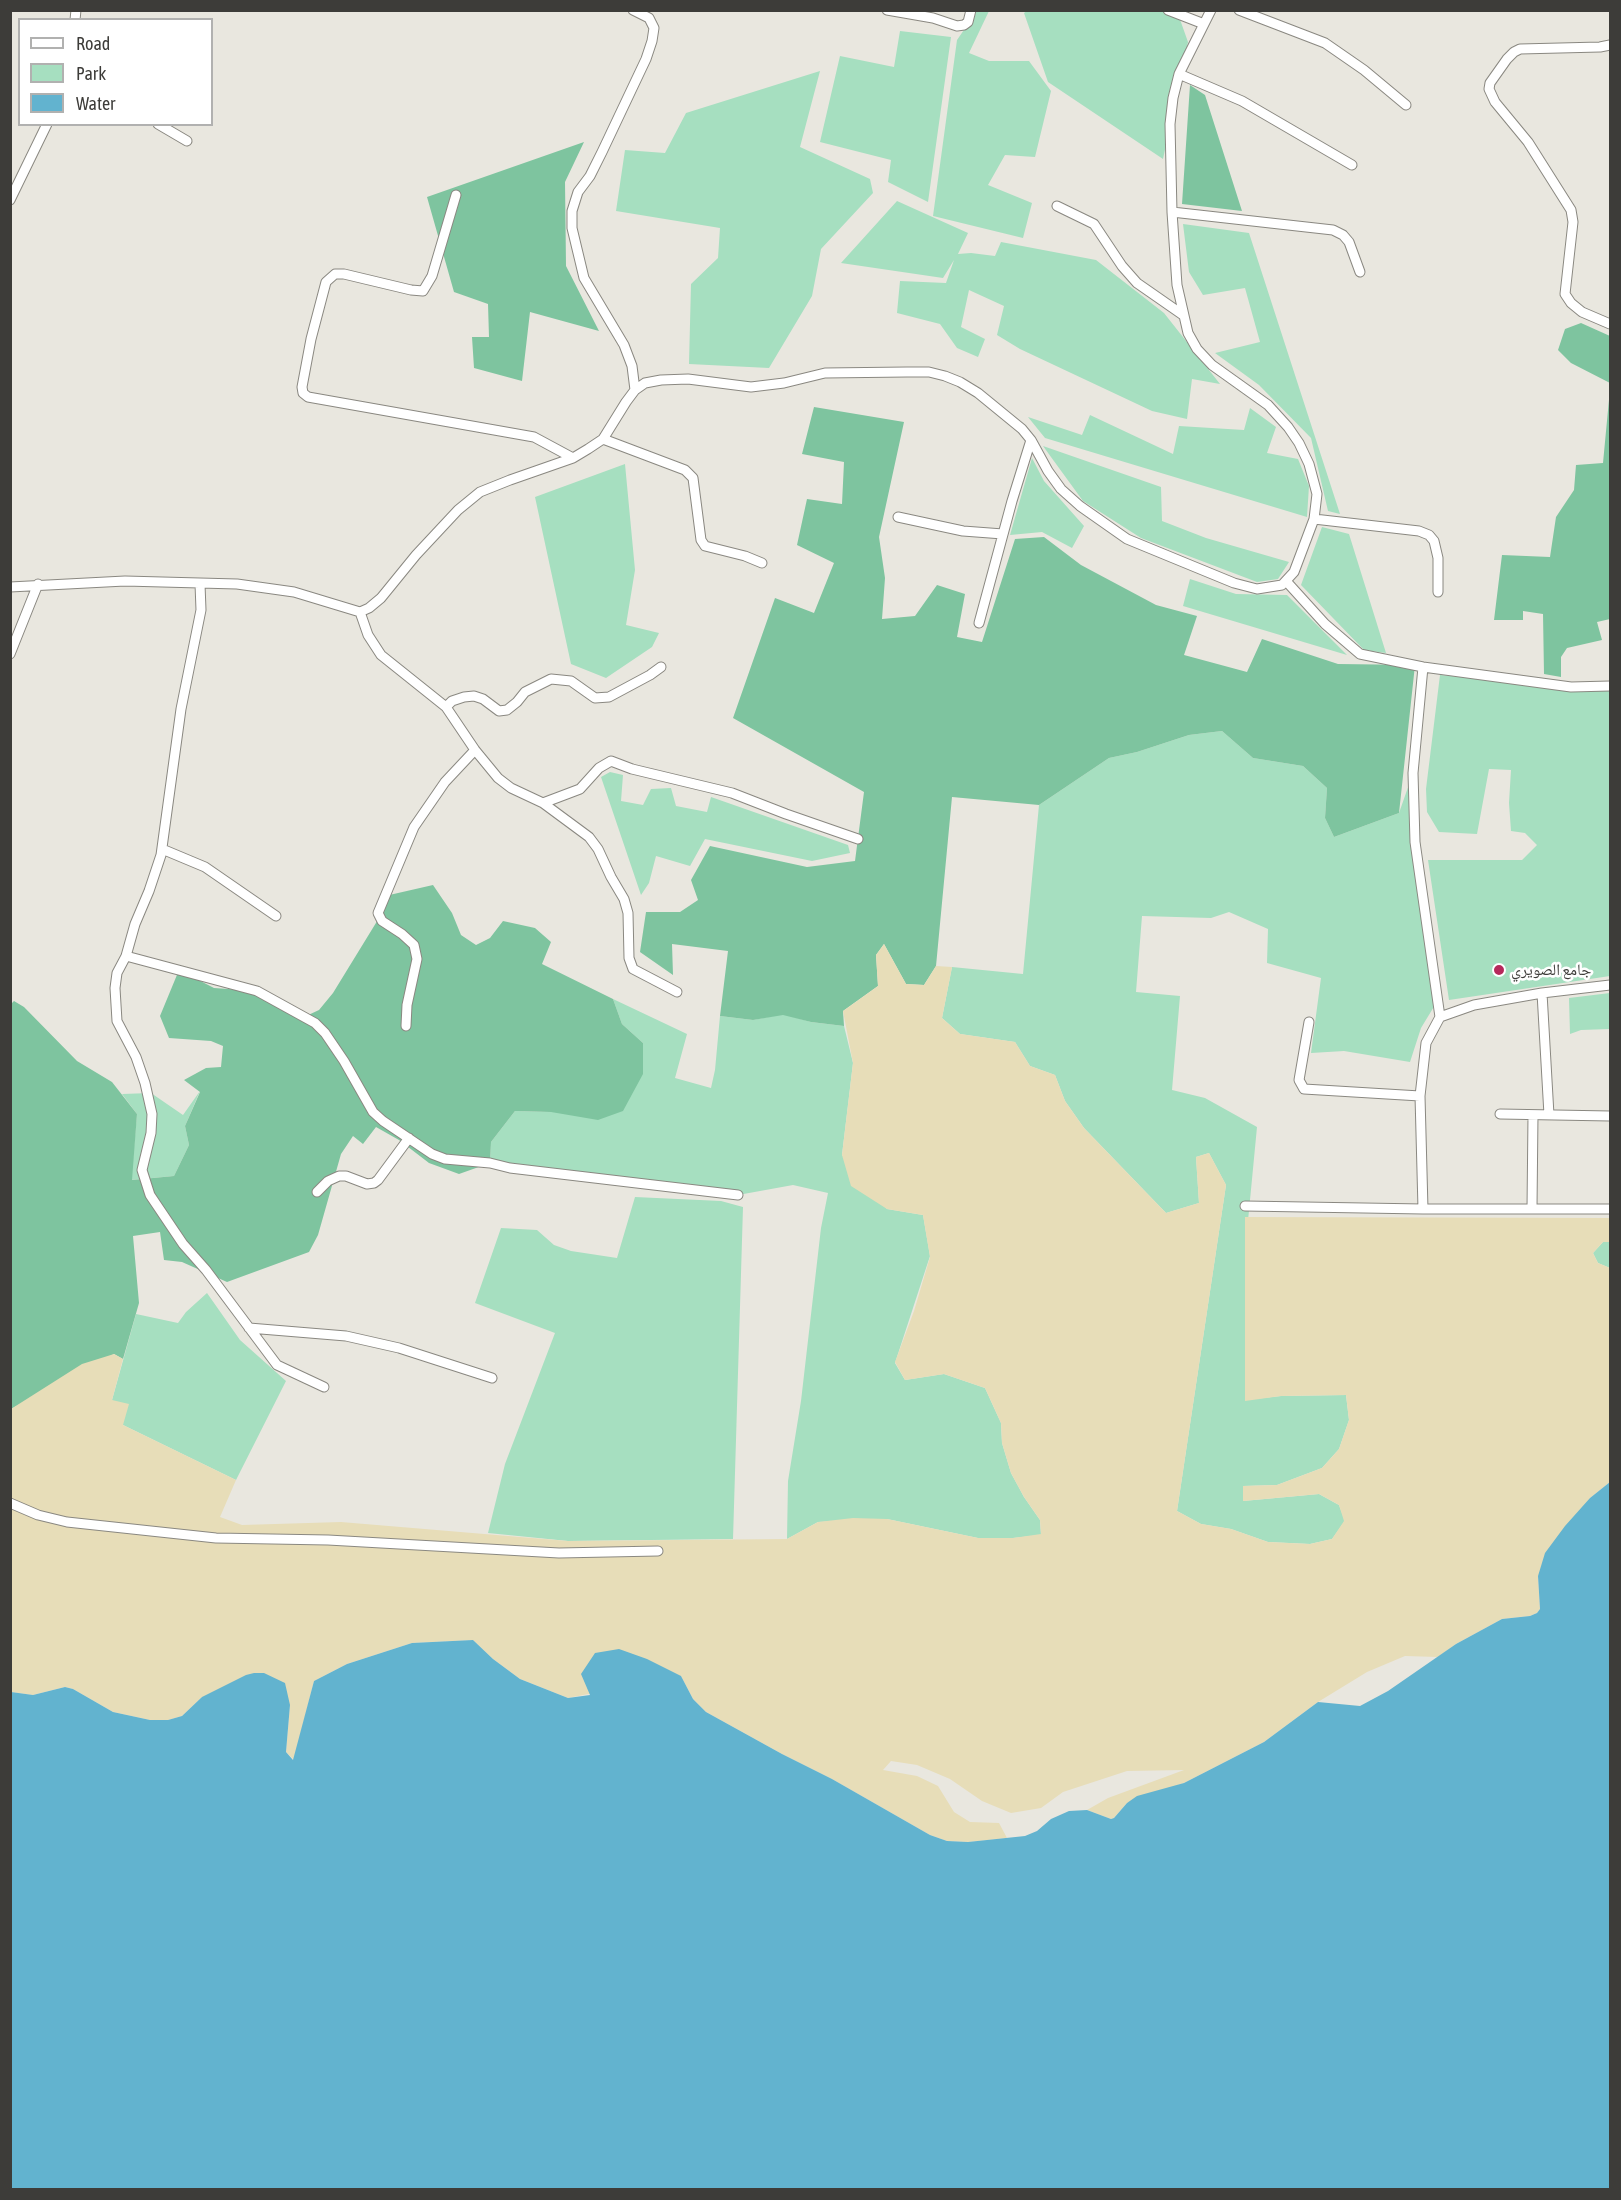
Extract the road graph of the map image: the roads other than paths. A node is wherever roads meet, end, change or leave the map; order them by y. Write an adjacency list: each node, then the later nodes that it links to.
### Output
1 (633, 10): 22 (street)
2 (887, 10): 3 (street)
3 (971, 10)
4 (1168, 10): 7 (street)
5 (1211, 10): 7 (street)
6 (1239, 10): 10 (street)
7 (1204, 24): 9 (street)
8 (1611, 45): 21 (street)
9 (1179, 74): 14 (street); 18 (street)
10 (1406, 105)
11 (46, 126): 16 (street)
12 (162, 126): 13 (street)
13 (188, 141)
14 (1352, 165)
15 (456, 195): 25 (street)
16 (10, 200)
17 (1057, 206): 20 (street)
18 (1172, 212): 19 (street); 20 (street)
19 (1360, 272)
20 (1183, 315): 27 (street)
21 (1611, 324)
22 (635, 390): 23 (street); 24 (street)
23 (603, 439): 25 (street); 29 (street)
24 (1031, 440): 28 (street); 30 (street)
25 (573, 458): 35 (street)
26 (898, 517): 28 (street)
27 (1314, 519): 30 (street); 34 (street)
28 (1003, 534): 36 (street)
29 (762, 563)
30 (1286, 582): 39 (street)
31 (38, 584): 32 (street); 33 (street); 37 (street)
32 (200, 584): 35 (street); 45 (street)
33 (10, 587)
34 (1438, 592)
35 (360, 612): 41 (street)
36 (979, 623)
37 (10, 654)
38 (661, 667): 41 (street)
39 (1423, 667): 40 (street); 51 (street)
40 (1611, 686)
41 (446, 707): 42 (street)
42 (475, 750): 43 (street); 53 (street)
43 (543, 803): 44 (street); 49 (street)
44 (858, 839)
45 (162, 849): 46 (street); 47 (street)
46 (276, 916)
47 (126, 956): 59 (street); 66 (street)
48 (1611, 985): 50 (street)
49 (678, 992)
50 (1542, 993): 51 (street); 57 (street)
51 (1440, 1017): 54 (street)
52 (1309, 1022): 54 (street)
53 (406, 1026)
54 (1420, 1096): 64 (street)
55 (1500, 1114): 56 (street)
56 (1533, 1115): 57 (street); 63 (street)
57 (1549, 1115): 58 (street)
58 (1611, 1116)
59 (409, 1138): 60 (street); 61 (street)
60 (317, 1192)
61 (738, 1195)
62 (1245, 1206): 64 (street)
63 (1532, 1208): 64 (street); 65 (street)
64 (1424, 1209)
65 (1611, 1209)
66 (249, 1328): 67 (street); 68 (street)
67 (492, 1378)
68 (324, 1387)
69 (10, 1503): 70 (street)
70 (658, 1551)

